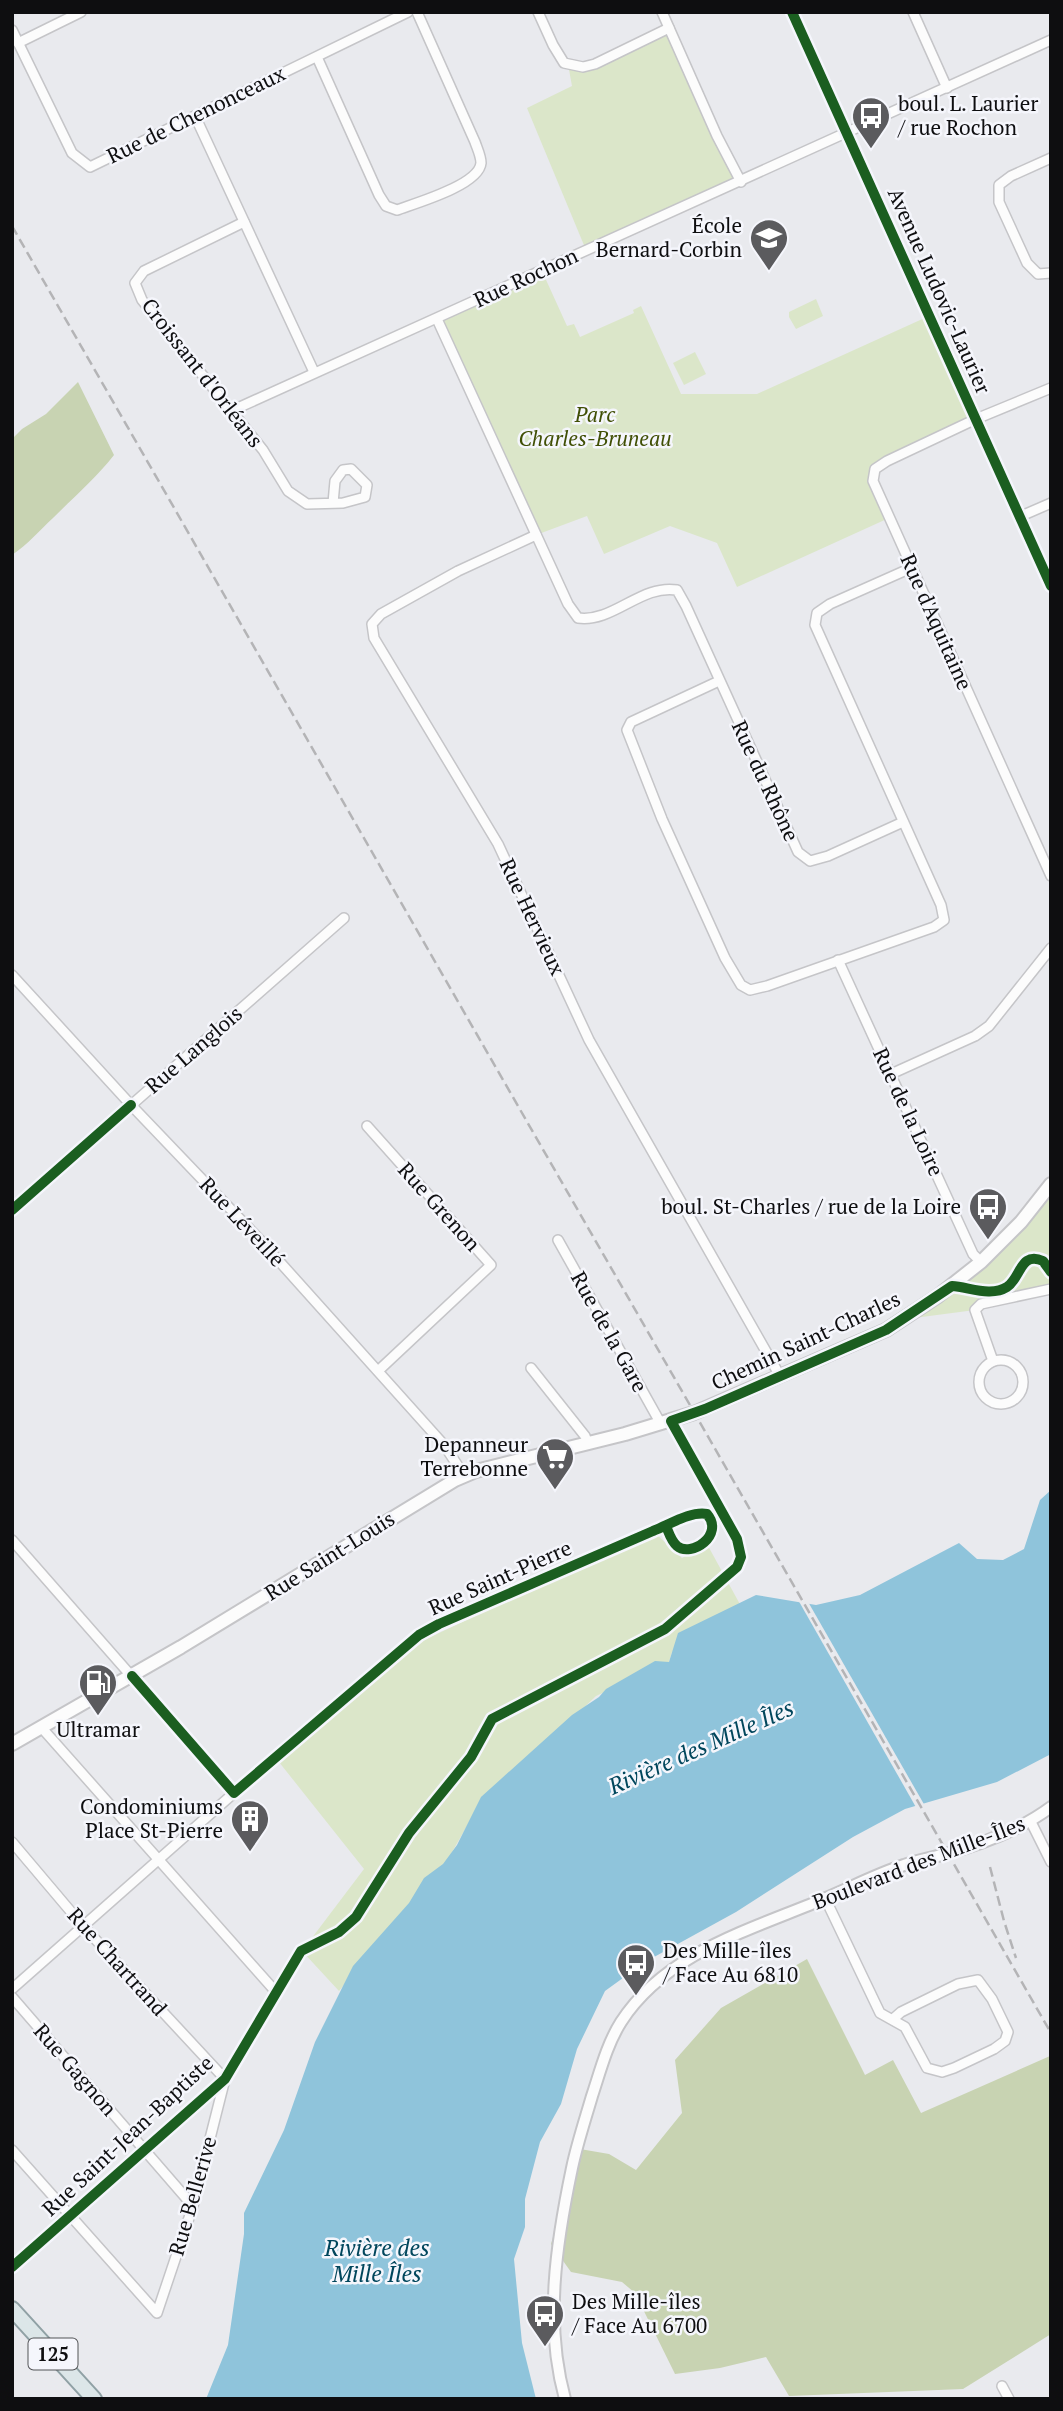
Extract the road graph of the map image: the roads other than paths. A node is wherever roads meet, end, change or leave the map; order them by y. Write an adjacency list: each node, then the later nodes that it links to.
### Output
1 (81, 12): 11 (street)
2 (408, 12): 12 (street, Rue de Chenonceaux)
3 (416, 12): 12 (street)
4 (538, 12): 8 (street)
5 (662, 12): 8 (street)
6 (792, 12): 15 (street, Avenue Ludovic-Laurier)
7 (913, 12): 13 (street)
8 (669, 28): 17 (street)
9 (12, 30): 11 (street, Rue de Chenonceaux)
10 (1051, 40): 13 (street, Rue Rochon)
11 (19, 43): 14 (street, Rue de Chenonceaux)
12 (317, 57): 14 (street, Rue de Chenonceaux)
13 (947, 88): 15 (street, Rue Rochon)
14 (195, 117): 18 (street)
15 (846, 134): 17 (street, Rue Rochon); 24 (street, Avenue Ludovic-Laurier)
16 (1051, 158): 19 (street)
17 (741, 182): 20 (street, Rue Rochon)
18 (244, 222): 21 (street); 23 (street, Croissant d'Orléans)
19 (1051, 273)
20 (437, 319): 21 (street, Rue Rochon); 28 (street)
21 (314, 372): 23 (street, Rue Rochon)
22 (1051, 388): 24 (street)
23 (231, 411): 25 (street, Croissant d'Orléans)
24 (976, 419): 27 (street, Avenue Ludovic-Laurier); 29 (street, Rue d'Aquitaine)
25 (333, 503): 25 (street, Croissant d'Orléans)
26 (1051, 503): 27 (street)
27 (1019, 517): 30 (street, Avenue Ludovic-Laurier)
28 (536, 535): 31 (street); 49 (street, Rue Hervieux)
29 (912, 568): 32 (street); 33 (street, Rue d'Aquitaine)
30 (1051, 586)
31 (719, 681): 32 (street, Rue du Rhône); 36 (street)
32 (903, 821): 36 (street)
33 (1051, 876)
34 (344, 918): 39 (street, Rue Langlois)
35 (1051, 948): 38 (street)
36 (838, 960): 38 (street, Rue de la Loire)
37 (12, 975): 39 (street, Rue Léveillé)
38 (891, 1074): 44 (street, Rue de la Loire)
39 (131, 1105): 42 (street, Rue Langlois); 48 (street, Rue Léveillé)
40 (367, 1126): 48 (street, Rue Grenon)
41 (1050, 1188): 44 (main road, Chemin Saint-Charles)
42 (12, 1210)
43 (558, 1240): 50 (street, Rue de la Gare)
44 (981, 1262): 49 (main road, Chemin Saint-Charles)
45 (1051, 1289): 46 (street)
46 (993, 1360): 46 (street)
47 (531, 1368): 51 (street)
48 (378, 1371): 52 (street, Rue Léveillé)
49 (780, 1376): 50 (main road, Chemin Saint-Charles)
50 (666, 1422): 51 (main road, Rue Saint-Louis)
51 (588, 1444): 52 (main road, Rue Saint-Louis)
52 (464, 1475): 55 (main road, Rue Saint-Louis)
53 (666, 1526): 53 (street, Rue Saint-Pierre); 58 (street, Rue Saint-Pierre)
54 (12, 1540): 55 (street)
55 (132, 1676): 56 (main road, Rue Saint-Louis); 58 (street)
56 (41, 1727): 57 (main road, Rue Saint-Louis); 62 (street)
57 (12, 1744)
58 (234, 1793): 62 (street, Rue Saint-Pierre)
59 (1051, 1807): 60 (street, Boulevard des Mille-Îles)
60 (1031, 1822): 63 (street); 64 (street, Boulevard des Mille-Îles)
61 (14, 1849): 65 (street, Rue Chartrand)
62 (159, 1859): 65 (street, Rue Saint-Pierre); 68 (street)
63 (1051, 1862)
64 (825, 1898): 70 (street); 80 (street, Boulevard des Mille-Îles)
65 (83, 1926): 67 (street, Rue Saint-Pierre); 71 (street, Rue Chartrand)
66 (301, 1951): 68 (street, Rue Saint-Jean-Baptiste)
67 (12, 1989)
68 (275, 1992): 71 (street, Rue Saint-Jean-Baptiste)
69 (12, 1997): 73 (street, Rue Gagnon)
70 (894, 2019): 70 (street)
71 (225, 2079): 73 (street, Rue Saint-Jean-Baptiste); 74 (street, Rue Bellerive)
72 (12, 2150): 75 (street)
73 (146, 2151): 74 (street, Rue Gagnon); 75 (street, Rue Saint-Jean-Baptiste)
74 (193, 2206): 75 (street, Rue Bellerive)
75 (71, 2216): 76 (street, Rue Saint-Jean-Baptiste)
76 (12, 2267)
77 (12, 2309): 79 (main road, 125)
78 (1002, 2386): 81 (street)
79 (94, 2399)
80 (565, 2399)
81 (1009, 2399)

